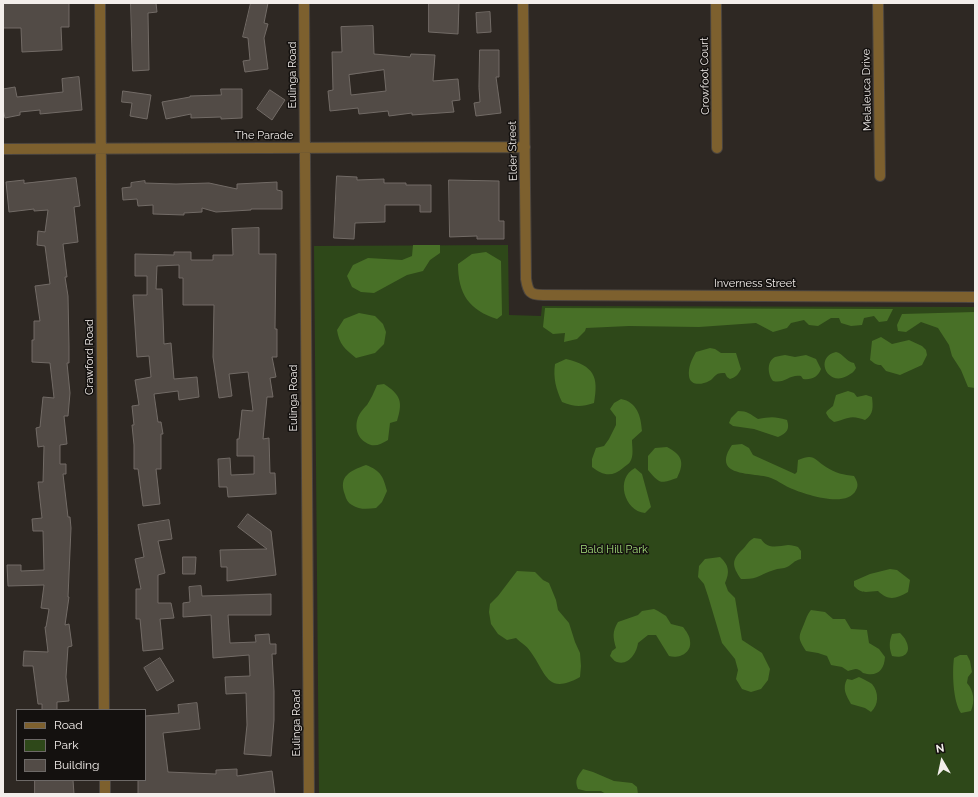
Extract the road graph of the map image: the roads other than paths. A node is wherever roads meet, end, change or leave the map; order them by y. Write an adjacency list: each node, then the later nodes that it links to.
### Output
1 (100, 3): 7 (street, Crawford Road)
2 (304, 3): 8 (street, Eulinga Road)
3 (523, 3): 6 (street, Elder Street)
4 (716, 3): 9 (street, Crowfoot Court)
5 (878, 3): 11 (street, Melaleuca Drive)
6 (525, 147): 8 (street, The Parade); 12 (street, Elder Street)
7 (101, 148): 8 (street, The Parade); 10 (street, The Parade); 14 (street, Crawford Road)
8 (305, 148): 17 (street, Eulinga Road)
9 (717, 148)
10 (3, 149)
11 (880, 176)
12 (535, 295): 13 (street, Inverness Street)
13 (975, 297)
14 (104, 709)
15 (104, 781): 16 (street)
16 (105, 794)
17 (309, 794)

